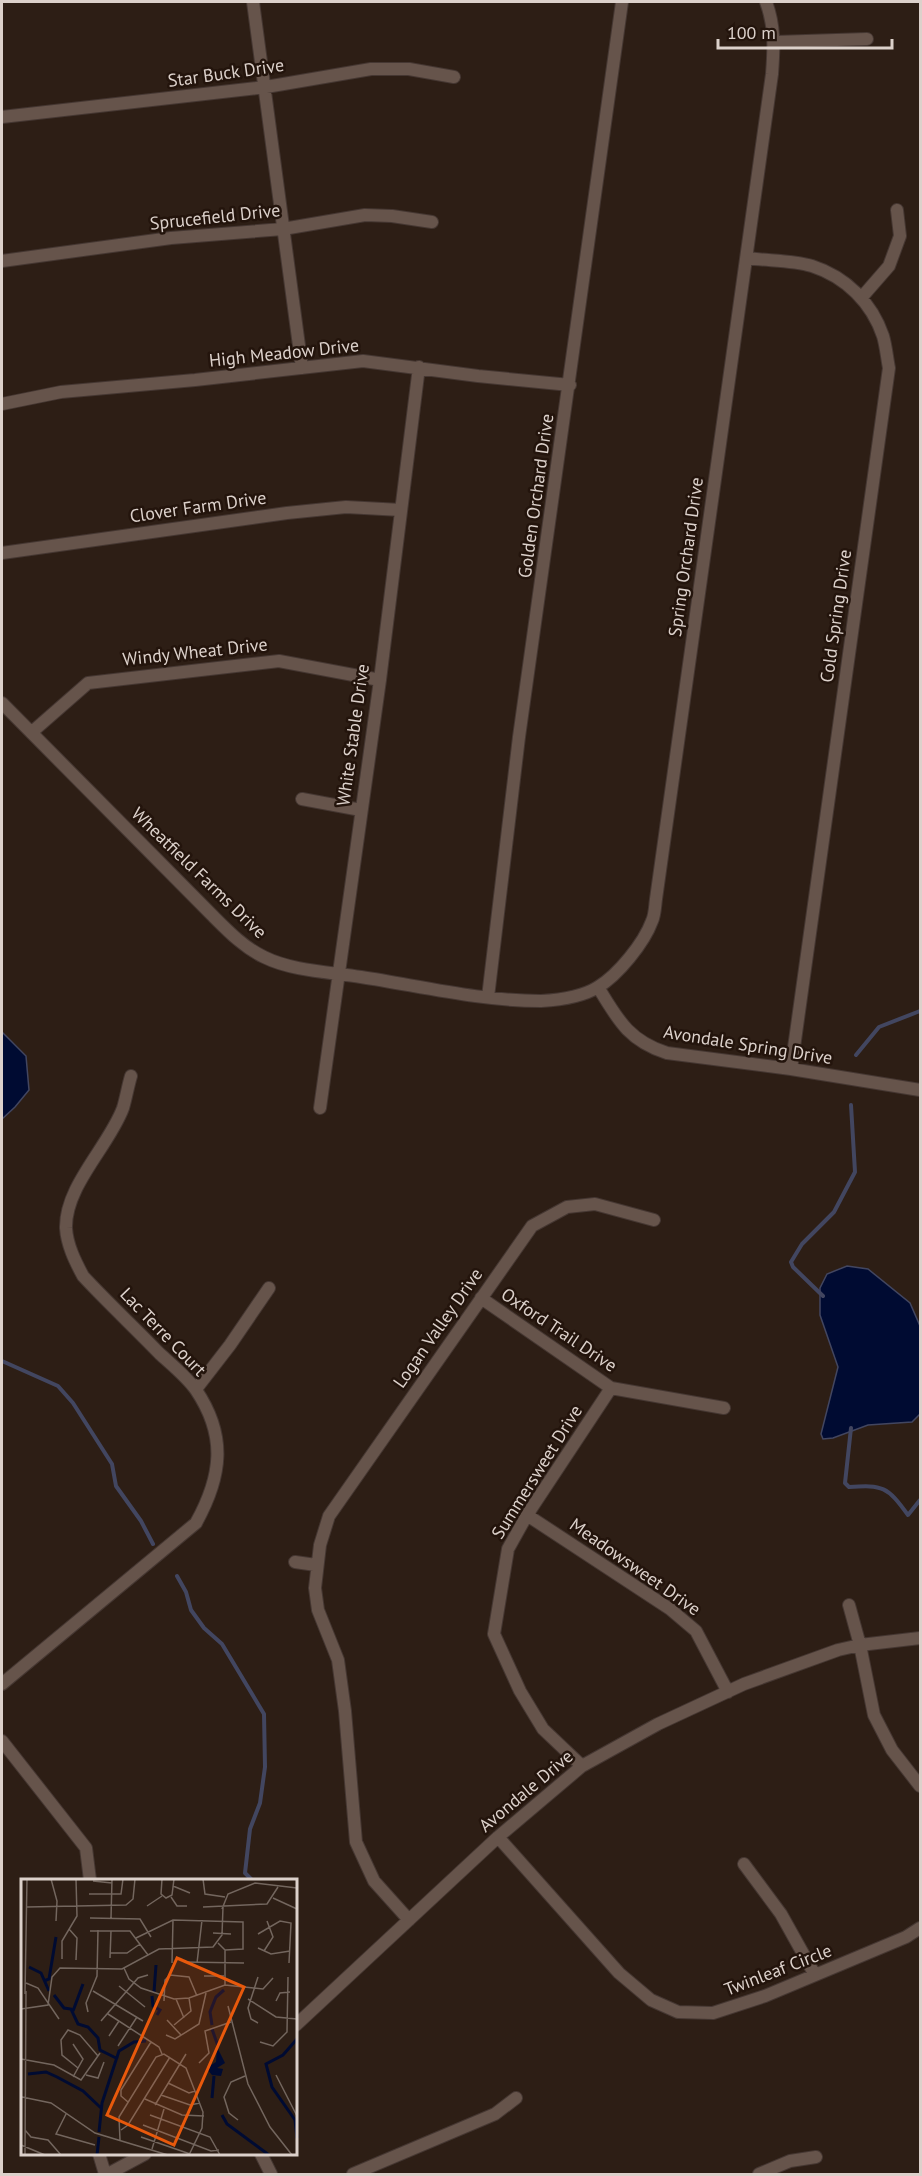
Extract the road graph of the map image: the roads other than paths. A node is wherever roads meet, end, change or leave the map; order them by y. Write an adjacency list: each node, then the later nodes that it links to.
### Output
1 (253, 2): 7 (street)
2 (622, 2): 17 (street, Golden Orchard Drive)
3 (766, 2): 5 (street, Spring Orchard Drive)
4 (867, 39): 5 (street)
5 (775, 42): 12 (street, Spring Orchard Drive)
6 (454, 77): 7 (street, Star Buck Drive)
7 (266, 87): 8 (street, Star Buck Drive); 11 (street)
8 (2, 117)
9 (897, 210): 14 (street)
10 (432, 222): 11 (street, Sprucefield Drive)
11 (284, 229): 13 (street, Sprucefield Drive); 16 (street)
12 (747, 258): 14 (street, Cold Spring Drive); 27 (street, Spring Orchard Drive)
13 (2, 261)
14 (862, 297): 29 (street, Cold Spring Drive)
15 (419, 367): 16 (street, High Meadow Drive); 17 (street, High Meadow Drive); 19 (street, White Stable Drive)
16 (302, 368): 18 (street, High Meadow Drive)
17 (570, 385): 28 (street, Golden Orchard Drive)
18 (2, 404)
19 (401, 510): 20 (street, Clover Farm Drive); 21 (street, White Stable Drive)
20 (2, 553)
21 (380, 680): 23 (street, Windy Wheat Drive); 25 (street, White Stable Drive)
22 (2, 703): 23 (street, Wheatfield Farms Drive)
23 (32, 732): 26 (street, Wheatfield Farms Drive)
24 (302, 799): 25 (street)
25 (361, 810): 26 (street, White Stable Drive)
26 (339, 973): 28 (street, Wheatfield Farms Drive); 32 (street, White Stable Drive)
27 (598, 987): 28 (street, Spring Orchard Drive); 29 (street, Avondale Spring Drive)
28 (488, 997)
29 (791, 1069): 31 (street, Avondale Spring Drive)
30 (130, 1076): 37 (street, Lac Terre Court)
31 (921, 1090)
32 (320, 1108)
33 (654, 1221): 35 (street, Logan Valley Drive)
34 (269, 1288): 37 (street)
35 (481, 1298): 36 (street, Oxford Trail Drive); 41 (street, Logan Valley Drive)
36 (610, 1388): 38 (street, Oxford Trail Drive); 39 (street, Summersweet Drive)
37 (196, 1389): 45 (street, Lac Terre Court)
38 (724, 1408)
39 (527, 1515): 46 (street, Meadowsweet Drive); 48 (street, Summersweet Drive)
40 (296, 1562): 41 (street)
41 (316, 1565): 53 (street, Logan Valley Drive)
42 (849, 1605): 44 (street)
43 (921, 1638): 44 (street, Avondale Drive)
44 (860, 1645): 46 (street, Avondale Drive); 49 (street)
45 (2, 1684)
46 (728, 1692): 48 (street, Avondale Drive)
47 (2, 1741): 52 (street)
48 (582, 1766): 50 (street, Avondale Drive)
49 (921, 1786)
50 (498, 1837): 53 (street, Avondale Drive); 55 (street, Twinleaf Circle)
51 (744, 1864): 55 (street)
52 (90, 1879)
53 (409, 1920): 56 (street, Avondale Drive)
54 (921, 1928): 55 (street, Twinleaf Circle)
55 (815, 1975)
56 (297, 2024)
57 (516, 2098): 64 (street)
58 (99, 2155): 62 (street)
59 (143, 2155): 62 (street)
60 (261, 2155): 63 (street)
61 (816, 2157): 65 (street)
62 (106, 2175)
63 (271, 2175)
64 (354, 2175)
65 (759, 2175)

